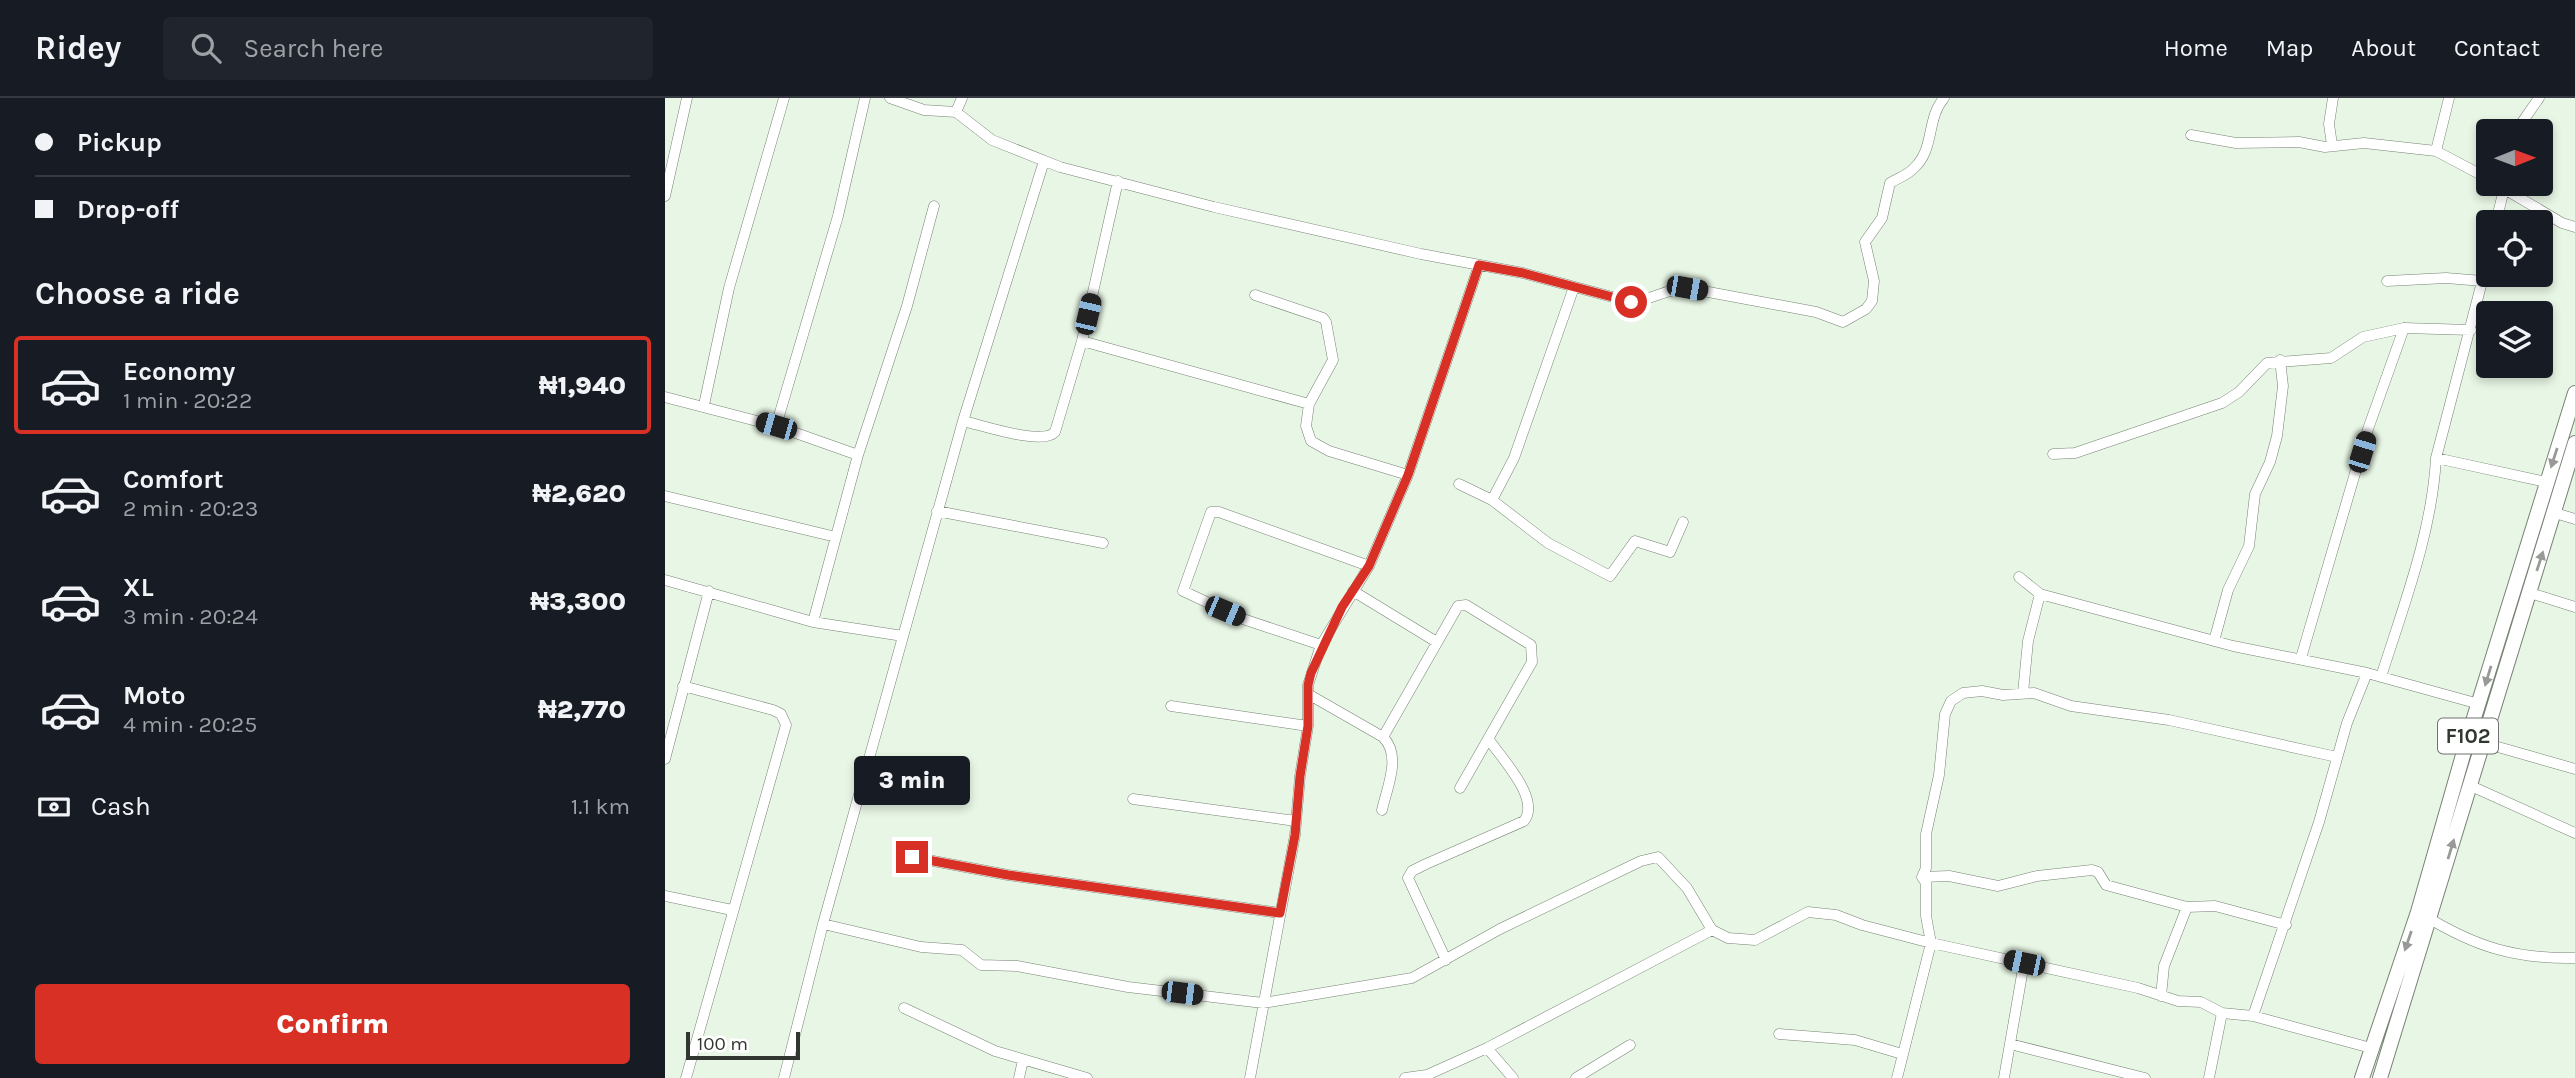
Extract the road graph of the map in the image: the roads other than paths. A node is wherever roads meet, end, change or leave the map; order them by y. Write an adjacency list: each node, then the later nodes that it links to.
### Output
1 (687, 98): 18 (street)
2 (784, 98): 35 (street)
3 (865, 98): 37 (street)
4 (890, 98): 10 (street)
5 (962, 98): 10 (street)
6 (1944, 98): 25 (street)
7 (2333, 98): 13 (street)
8 (2449, 98): 14 (street)
9 (2539, 98): 11 (street)
10 (956, 112): 15 (street)
11 (2524, 119)
12 (2191, 135): 13 (street)
13 (2332, 145): 14 (street)
14 (2436, 151): 16 (street)
15 (1044, 161): 17 (street); 36 (street)
16 (2476, 173)
17 (1118, 181): 22 (street); 30 (street)
18 (665, 196)
19 (2518, 196): 21 (street)
20 (934, 206): 40 (street)
21 (2575, 227)
22 (1479, 265): 25 (street); 42 (street)
23 (2476, 280): 24 (street)
24 (2387, 281)
25 (1574, 287): 46 (street)
26 (2482, 287): 29 (street)
27 (1255, 295): 34 (street)
28 (2404, 328): 29 (street); 31 (street); 66 (street)
29 (2471, 330): 41 (street)
30 (1081, 341): 34 (street); 36 (street)
31 (2280, 360): 39 (street); 64 (street)
32 (2575, 394): 43 (main road, F102, one-way to 43)
33 (665, 397): 35 (street)
34 (1309, 404): 42 (street)
35 (704, 405): 37 (street)
36 (963, 421): 47 (street)
37 (776, 426): 40 (street)
38 (2575, 443): 48 (main road, F102)
39 (2053, 454)
40 (858, 455): 51 (street)
41 (2436, 458): 43 (street); 68 (street)
42 (1408, 475): 53 (street)
43 (2546, 482): 72 (main road, F102, one-way to 72)
44 (1459, 484): 46 (street)
45 (665, 496): 51 (street)
46 (1492, 500): 50 (street)
47 (937, 511): 52 (street); 62 (street)
48 (2555, 513): 49 (street); 58 (main road, F102, one-way to 48)
49 (2575, 519)
50 (1683, 522)
51 (836, 537): 61 (street)
52 (1103, 543)
53 (1369, 566): 57 (street); 65 (street)
54 (2019, 577): 59 (street)
55 (665, 580): 56 (street)
56 (709, 591): 61 (street); 69 (street)
57 (1353, 591): 63 (street); 65 (street)
58 (2530, 593): 60 (street); 77 (main road, F102)
59 (2040, 594): 64 (street); 70 (street)
60 (2575, 607)
61 (813, 622): 62 (street)
62 (903, 636): 94 (street)
63 (1435, 641): 75 (street); 76 (street)
64 (2214, 641): 66 (street)
65 (1321, 645): 71 (street)
66 (2301, 658): 67 (street)
67 (2367, 673): 68 (street); 78 (street)
68 (2381, 677): 72 (street)
69 (683, 686): 79 (street); 91 (street)
70 (2023, 693): 78 (street); 88 (street)
71 (1308, 694): 74 (street); 75 (street)
72 (2479, 704): 93 (main road, F102)
73 (1171, 706): 74 (street)
74 (1308, 726): 85 (street)
75 (1383, 737): 84 (street)
76 (1490, 741): 82 (street); 99 (street)
77 (2484, 743): 80 (street); 81 (main road, F102)
78 (2337, 757): 95 (street)
79 (665, 759)
80 (2575, 769)
81 (2471, 786): 86 (street); 93 (main road, F102, one-way to 81)
82 (1460, 788)
83 (1133, 799): 85 (street)
84 (1382, 810)
85 (1296, 821): 92 (street)
86 (2575, 833)
87 (912, 857): 92 (street)
88 (1922, 877): 90 (street); 97 (street)
89 (665, 896): 91 (street)
90 (2187, 907): 95 (street); 101 (street)
91 (732, 910): 114 (street)
92 (1280, 913): 102 (street)
93 (2424, 916): 98 (street); 110 (main road, F102, one-way to 110); 127 (main road, F102)
94 (823, 924): 102 (street); 115 (street)
95 (2286, 925): 105 (street)
96 (1712, 930): 97 (street); 99 (street); 109 (street)
97 (1931, 943): 100 (street); 111 (street)
98 (2575, 958)
99 (1446, 960): 102 (street)
100 (2024, 963): 101 (street); 107 (street)
101 (2161, 996): 104 (street)
102 (1263, 1003): 118 (street)
103 (904, 1008): 112 (street)
104 (2223, 1013): 105 (street); 125 (street)
105 (2253, 1016): 110 (street)
106 (1779, 1034): 111 (street)
107 (2010, 1044): 123 (street); 124 (street)
108 (1630, 1045): 121 (street)
109 (1487, 1048): 113 (street); 120 (street)
110 (2371, 1048): 126 (main road, F102)
111 (1902, 1054): 122 (street)
112 (1023, 1060): 116 (street); 117 (street)
113 (1427, 1077): 119 (street)
114 (686, 1078)
115 (784, 1078)
116 (1019, 1078)
117 (1087, 1078)
118 (1250, 1078)
119 (1405, 1078)
120 (1513, 1078)
121 (1576, 1078)
122 (1897, 1078)
123 (2004, 1078)
124 (2145, 1078)
125 (2209, 1078)
126 (2362, 1078)
127 (2380, 1078)

